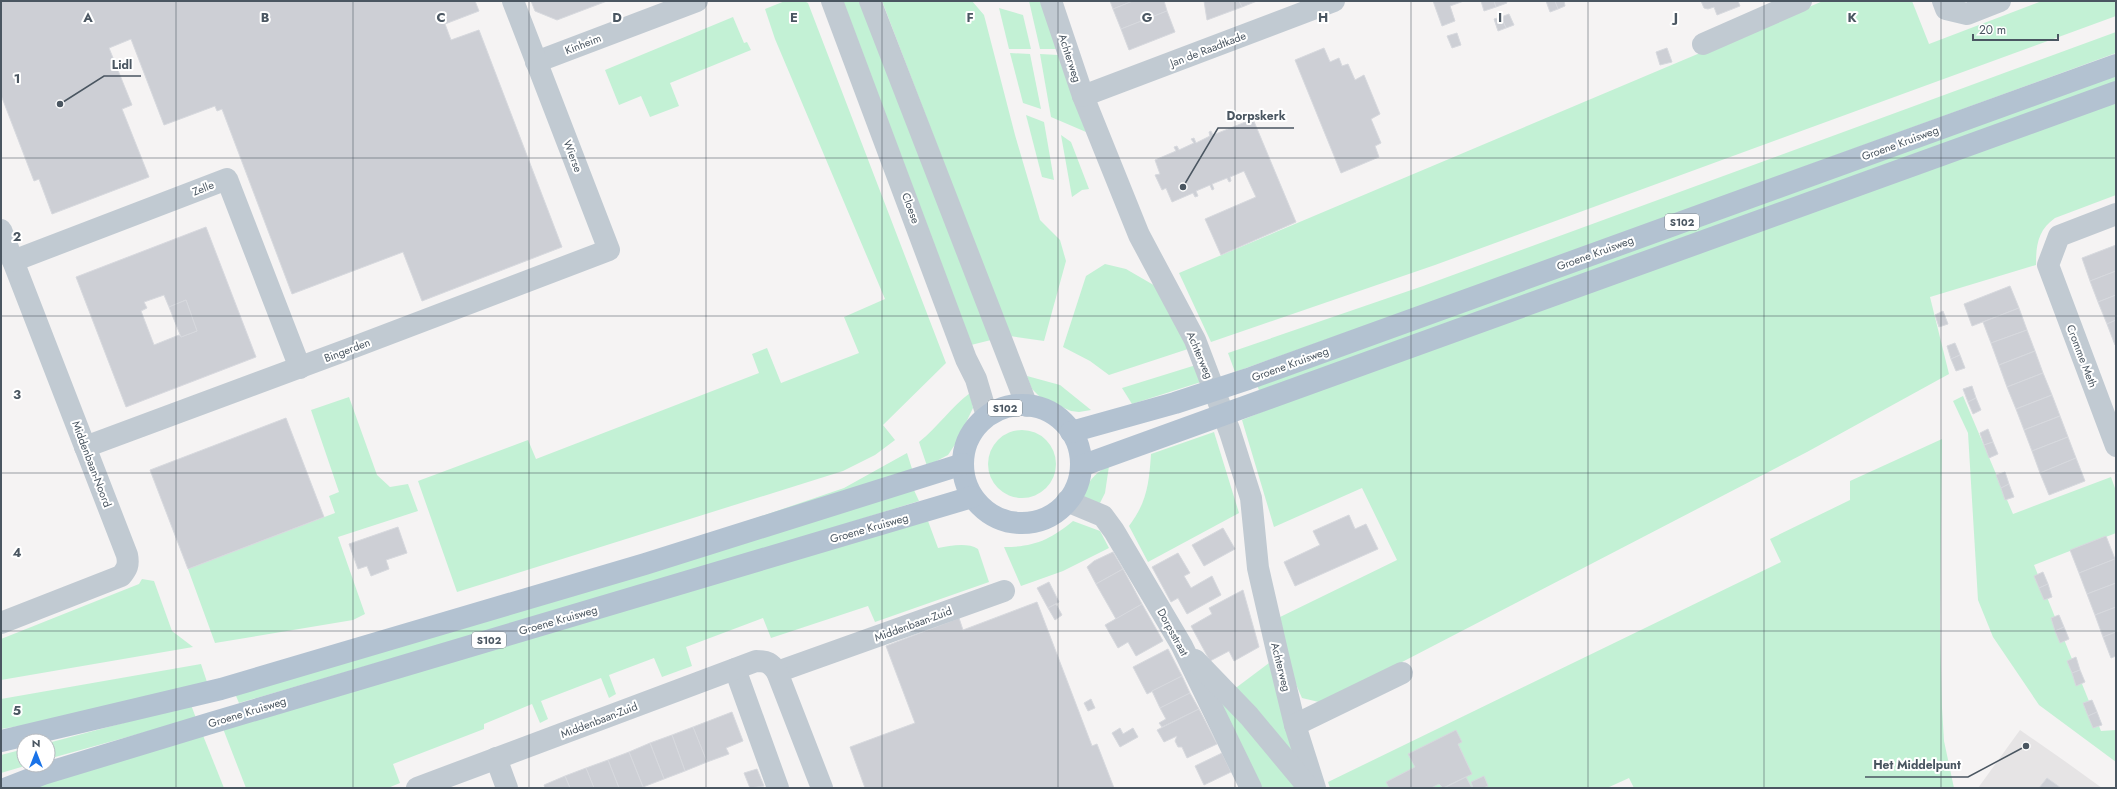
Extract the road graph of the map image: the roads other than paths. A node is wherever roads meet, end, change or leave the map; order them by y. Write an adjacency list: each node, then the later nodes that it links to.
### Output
1 (513, 1): 11 (street, Wierse)
2 (697, 1): 11 (street, Kinheim)
3 (832, 1): 21 (street, Cloese)
4 (870, 1): 20 (street)
5 (1051, 1): 14 (street, Achterweg)
6 (1334, 1): 14 (street, Jan de Raadtkade)
7 (1801, 1): 10 (street)
8 (1943, 1): 9 (street)
9 (2000, 1)
10 (1704, 44)
11 (536, 62): 17 (street, Wierse)
12 (2116, 65): 22 (main road, Groene Kruisweg / S102)
13 (2116, 92): 26 (main road, S102)
14 (1083, 96): 35 (street, Achterweg)
15 (2116, 214): 23 (street, Cromme Meth)
16 (1, 230): 18 (street, Middenbaan-Noord)
17 (609, 250): 19 (street, Bingerden)
18 (13, 260): 19 (street, Zelle); 24 (street, Middenbaan-Noord)
19 (300, 368): 24 (street, Bingerden)
20 (1027, 406): 21 (main road, S102); 22 (main road, S102)
21 (987, 416): 25 (main road, S102)
22 (1071, 432): 26 (main road, S102)
23 (2116, 446)
24 (84, 447): 30 (street, Middenbaan-Noord)
25 (963, 464): 27 (main road, S102); 36 (main road, S102)
26 (1081, 466): 28 (main road, S102)
27 (972, 496): 28 (main road, S102); 38 (main road, Groene Kruisweg / S102)
28 (1068, 501): 31 (street, Dorpsstraat)
29 (1004, 592): 33 (street, Middenbaan-Zuid)
30 (1, 623)
31 (1182, 646): 43 (street, Dorpsstraat); 44 (street)
32 (735, 669): 33 (street, Middenbaan-Zuid); 37 (street, Middenbaan-Zuid); 41 (street)
33 (777, 672): 42 (street)
34 (1402, 673): 35 (street)
35 (1295, 726): 45 (street, Achterweg)
36 (1, 741)
37 (496, 758): 39 (street, Middenbaan-Zuid); 40 (street)
38 (8, 788)
39 (417, 788)
40 (507, 788)
41 (778, 788)
42 (822, 788)
43 (1251, 788)
44 (1309, 788)
45 (1315, 788)

